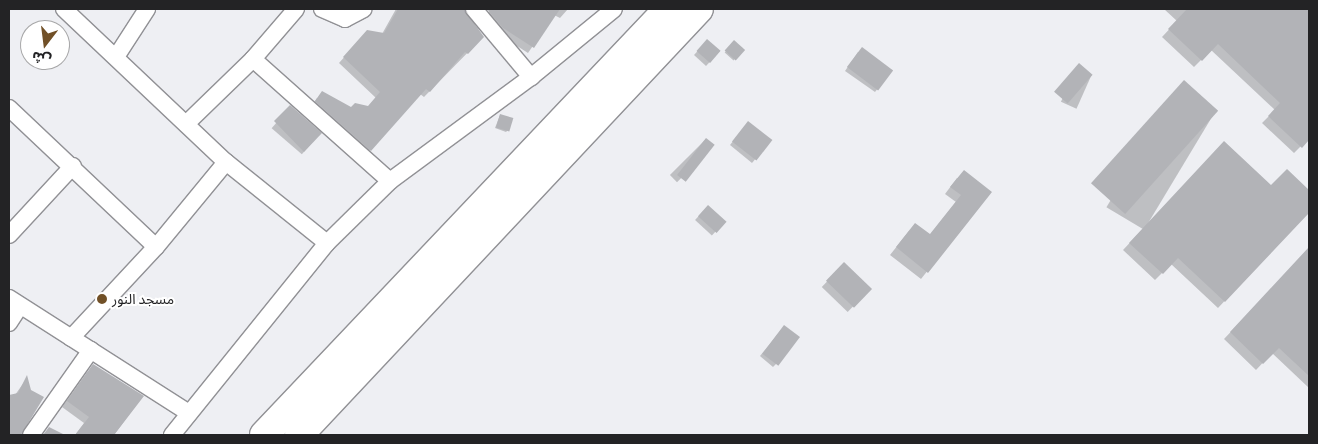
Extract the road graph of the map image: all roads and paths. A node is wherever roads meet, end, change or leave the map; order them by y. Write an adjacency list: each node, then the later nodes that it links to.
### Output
1 (64, 9): 10 (street)
2 (147, 9): 10 (street)
3 (296, 9): 11 (street)
4 (322, 9): 5 (street)
5 (364, 9)
6 (474, 9): 12 (street)
7 (614, 9): 12 (street)
8 (668, 9): 28 (highway)
9 (699, 9): 29 (highway)
10 (116, 58): 14 (street)
11 (253, 59): 14 (street); 17 (street)
12 (531, 77): 17 (street)
13 (9, 108): 16 (street)
14 (186, 124): 15 (street)
15 (226, 162): 19 (street); 20 (street)
16 (73, 166): 18 (street); 20 (street)
17 (390, 181): 19 (street)
18 (9, 235)
19 (327, 243): 25 (street)
20 (156, 247): 23 (street)
21 (15, 302): 22 (street); 23 (street)
22 (9, 323)
23 (71, 338): 24 (street)
24 (91, 350): 25 (street); 26 (street)
25 (189, 413): 27 (street)
26 (31, 435)
27 (172, 435)
28 (264, 435)
29 (299, 435)

